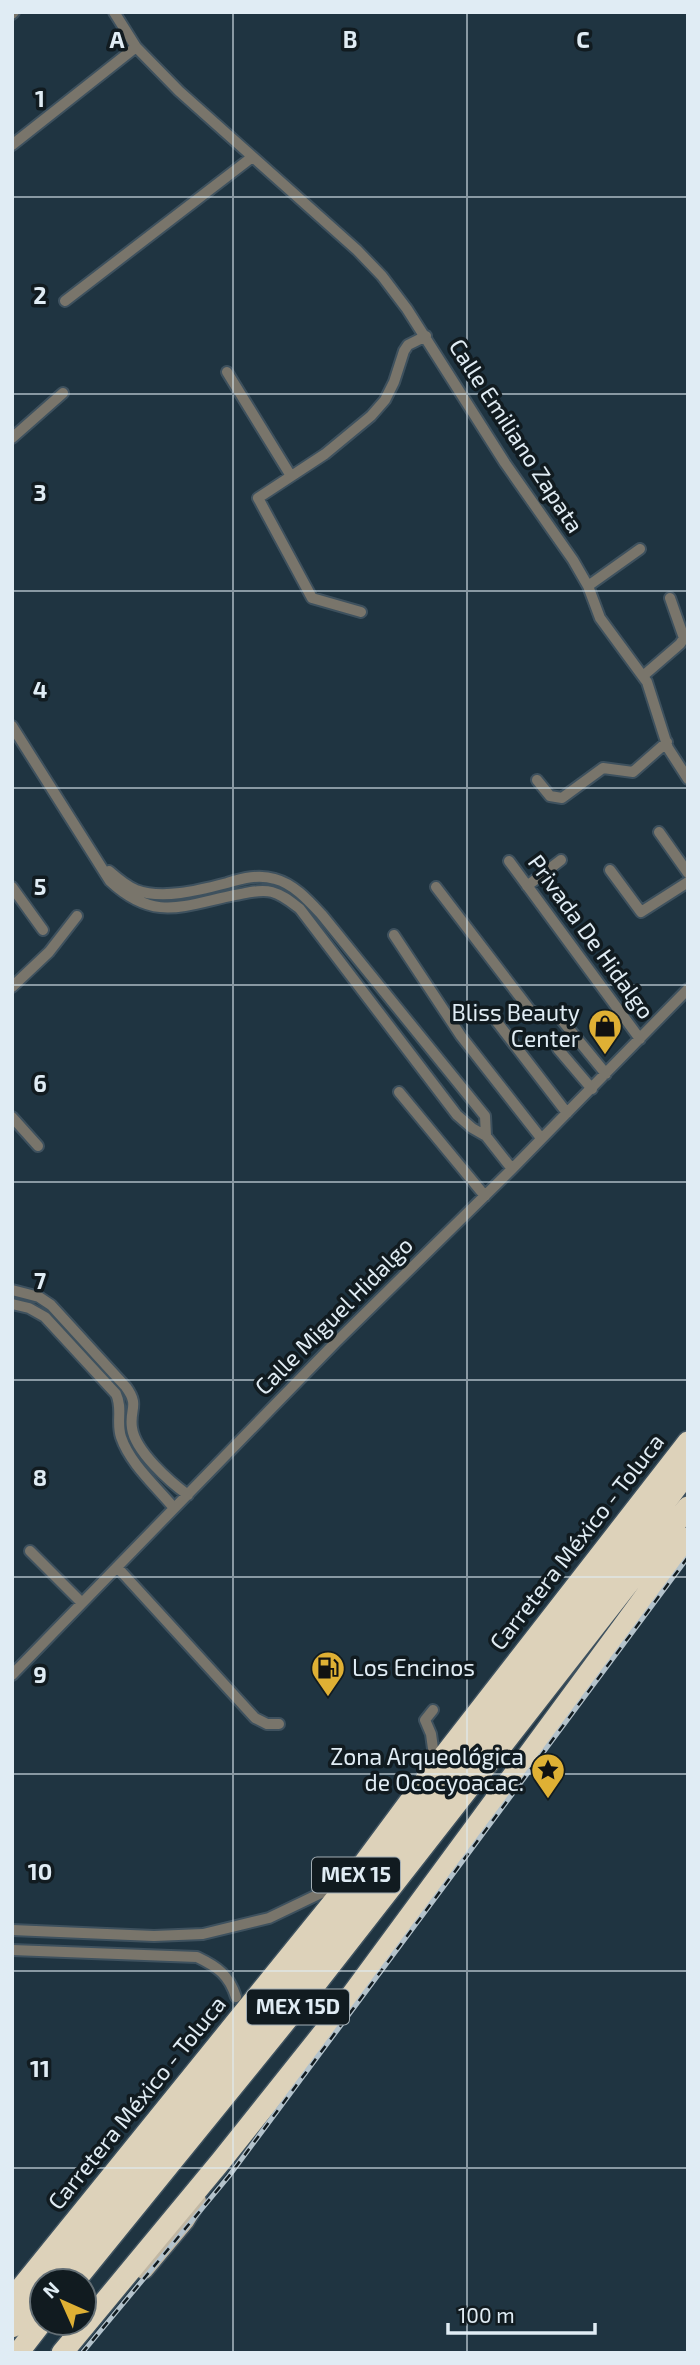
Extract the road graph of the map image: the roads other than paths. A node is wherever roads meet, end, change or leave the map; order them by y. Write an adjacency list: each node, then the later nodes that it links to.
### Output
1 (114, 12): 2 (street, Calle Emiliano Zapata)
2 (136, 47): 3 (street); 4 (street, Calle Emiliano Zapata)
3 (12, 145)
4 (251, 158): 5 (street); 6 (street, Calle Emiliano Zapata)
5 (65, 301)
6 (426, 336): 10 (street); 12 (street, Calle Emiliano Zapata)
7 (227, 372): 10 (street)
8 (62, 393): 9 (street)
9 (12, 438)
10 (291, 476): 14 (street)
11 (640, 549): 12 (street)
12 (587, 586): 15 (street, Calle Emiliano Zapata)
13 (670, 598): 15 (street)
14 (361, 612)
15 (643, 676): 17 (street, Calle Emiliano Zapata)
16 (12, 726): 23 (street)
17 (667, 742): 18 (street, Calle Emiliano Zapata); 19 (street)
18 (688, 779)
19 (537, 780)
20 (659, 832): 25 (street)
21 (561, 860): 28 (street)
22 (509, 861): 28 (street, Privada De Hidalgo)
23 (99, 863): 27 (street); 31 (street)
24 (610, 870): 26 (street)
25 (688, 873)
26 (688, 882)
27 (223, 884): 31 (street); 45 (street)
28 (527, 886): 38 (street, Privada De Hidalgo)
29 (12, 887): 33 (street)
30 (436, 887): 40 (street)
31 (257, 891): 45 (street)
32 (77, 916): 35 (street)
33 (43, 929)
34 (394, 934): 46 (street)
35 (12, 987)
36 (688, 989): 38 (street, Calle Miguel Hidalgo)
37 (496, 1022): 43 (street)
38 (640, 1039): 40 (street, Calle Miguel Hidalgo)
39 (558, 1049): 41 (street)
40 (606, 1074): 41 (street, Calle Miguel Hidalgo)
41 (592, 1089): 43 (street, Calle Miguel Hidalgo)
42 (399, 1093): 49 (street)
43 (567, 1113): 46 (street, Calle Miguel Hidalgo)
44 (12, 1117): 47 (street)
45 (486, 1136): 48 (street)
46 (541, 1138): 48 (street, Calle Miguel Hidalgo)
47 (38, 1146)
48 (512, 1170): 49 (street, Calle Miguel Hidalgo)
49 (485, 1196): 58 (street, Calle Miguel Hidalgo)
50 (15, 1290): 51 (street); 53 (street)
51 (13, 1304): 54 (street)
52 (688, 1442): 68 (highway, Carretera México - Toluca / MEX 15)
53 (144, 1451): 54 (street); 56 (street)
54 (134, 1459): 57 (street)
55 (688, 1472): 77 (highway, MEX 15D)
56 (170, 1481): 57 (street); 58 (street)
57 (160, 1491): 60 (street)
58 (187, 1495): 60 (street, Calle Miguel Hidalgo)
59 (688, 1507): 72 (highway, MEX 15D)
60 (174, 1508): 63 (street, Calle Miguel Hidalgo)
61 (688, 1538): 75 (highway, MEX 15)
62 (30, 1551): 64 (street)
63 (117, 1567): 64 (street, Calle Miguel Hidalgo); 67 (street)
64 (82, 1603): 65 (street, Calle Miguel Hidalgo)
65 (12, 1675)
66 (433, 1710): 68 (street)
67 (279, 1724)
68 (436, 1766): 69 (highway, Carretera México - Toluca / MEX 15)
69 (356, 1874): 70 (street); 74 (highway, Carretera México - Toluca / MEX 15)
70 (12, 1930)
71 (12, 1950): 73 (street)
72 (315, 1986): 78 (highway, MEX 15D); 79 (highway)
73 (236, 1997): 74 (highway)
74 (230, 2030): 76 (highway, Carretera México - Toluca / MEX 15)
75 (221, 2161): 88 (highway, MEX 15); 89 (main road)
76 (101, 2189): 80 (highway); 81 (highway, Carretera México - Toluca / MEX 15)
77 (61, 2267)
78 (86, 2267)
79 (98, 2273)
80 (12, 2279)
81 (12, 2299)
82 (28, 2308): 83 (highway)
83 (12, 2327)
84 (30, 2337): 86 (highway)
85 (48, 2337): 87 (highway)
86 (18, 2353)
87 (35, 2353)
88 (62, 2353)
89 (74, 2353)

